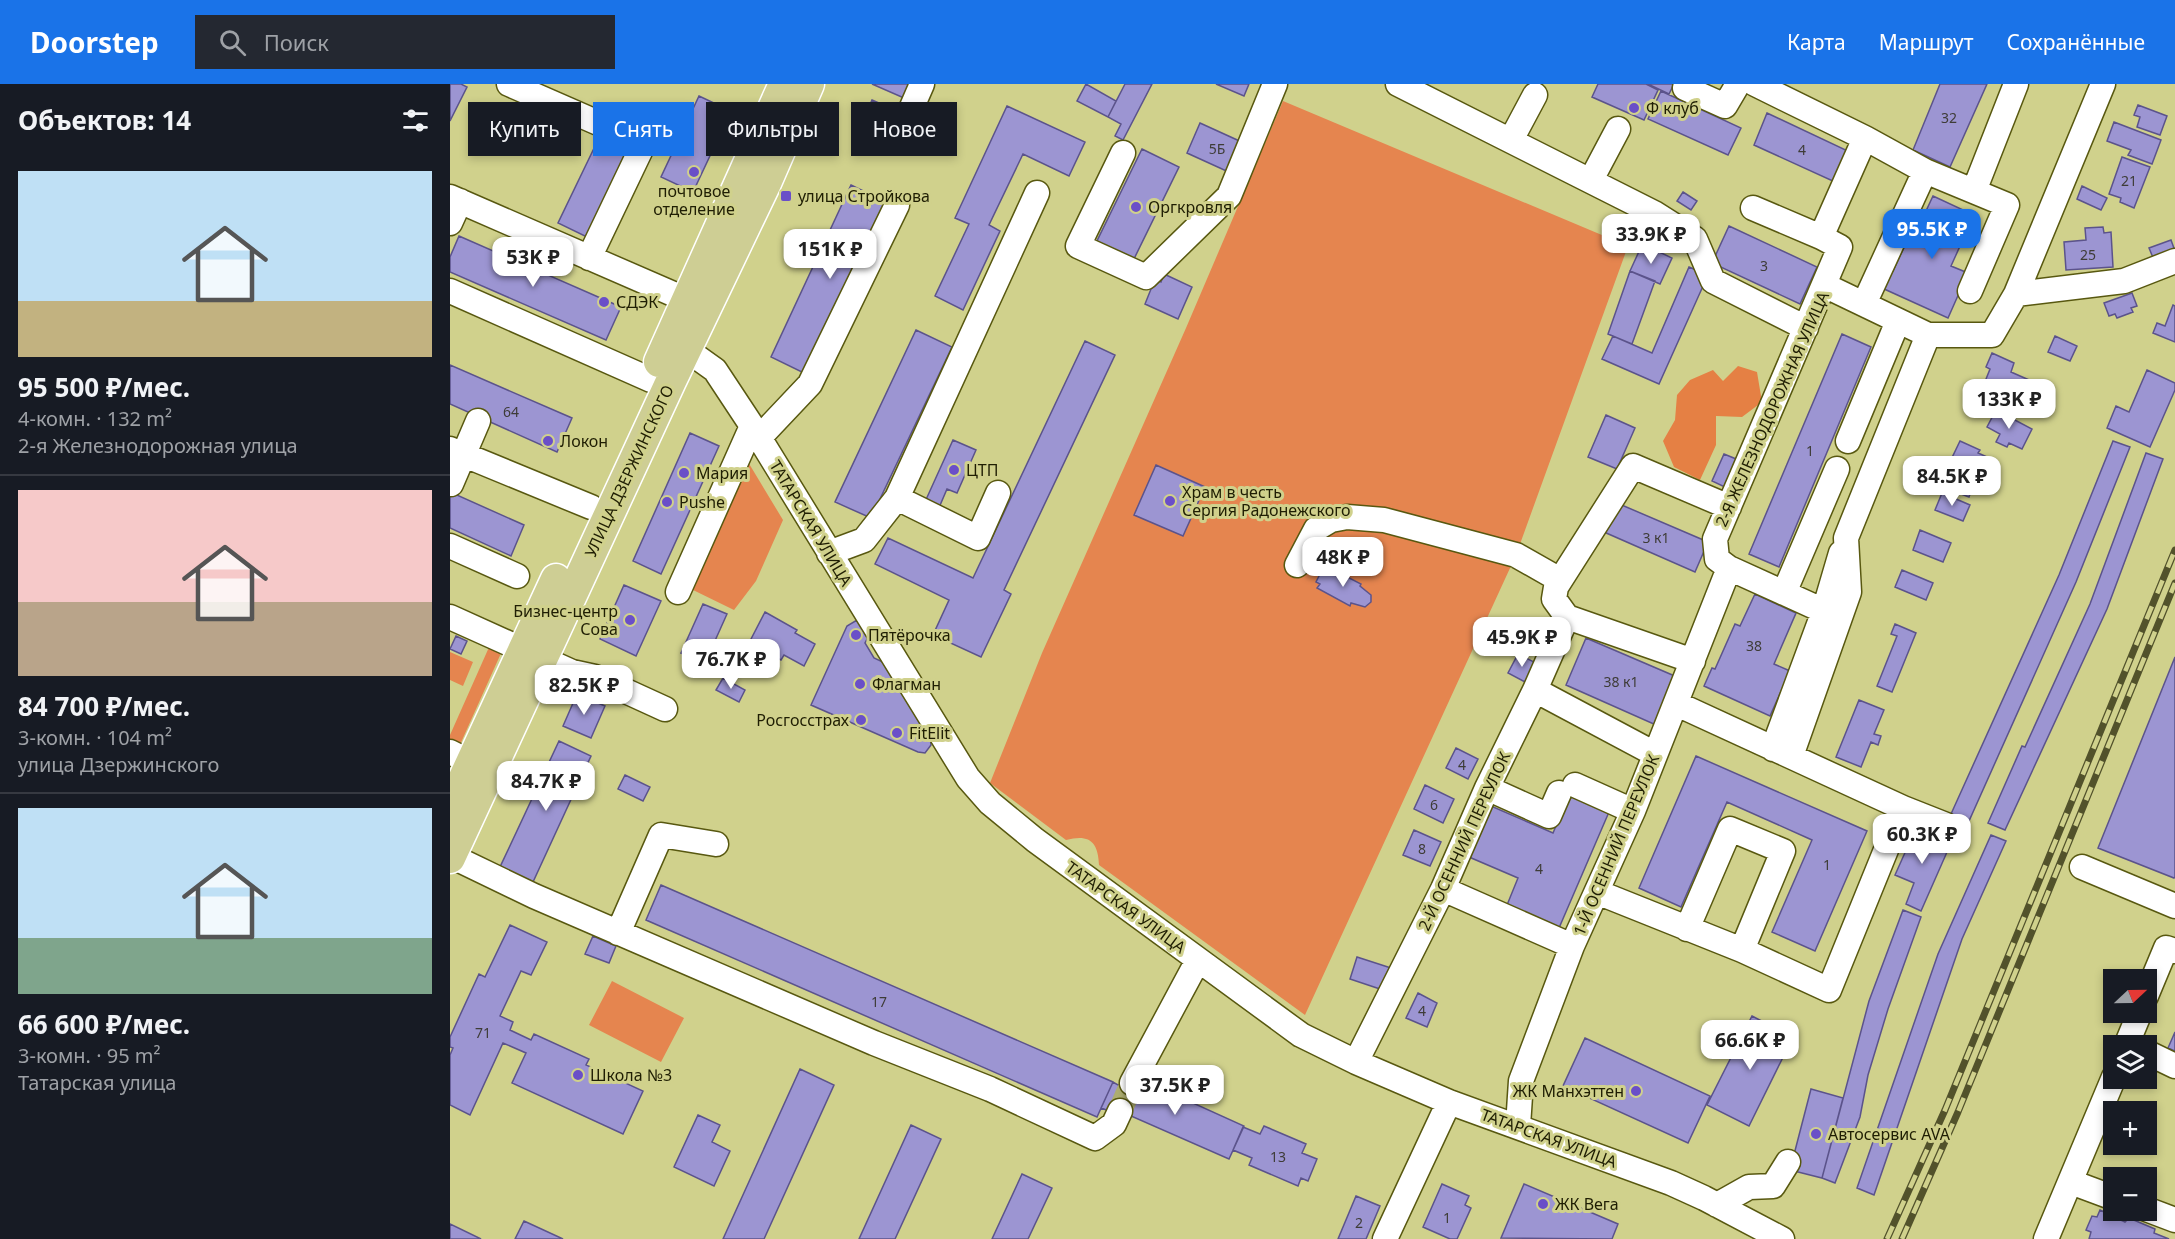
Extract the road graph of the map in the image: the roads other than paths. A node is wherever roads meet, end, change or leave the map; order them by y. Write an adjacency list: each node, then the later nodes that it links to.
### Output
1 (509, 84): 26 (street)
2 (784, 84): 32 (main road, УЛИЦА ДЗЕРЖИНСКОГО)
3 (809, 84): 37 (main road, УЛИЦА ДЗЕРЖИНСКОГО)
4 (922, 84): 13 (street)
5 (1275, 84): 17 (street)
6 (1399, 84): 16 (street)
7 (1687, 84): 8 (street)
8 (1738, 84)
9 (1754, 84): 15 (street)
10 (2016, 84): 20 (street)
11 (2103, 84): 31 (street, 2-Я ЖЕЛЕЗНОДОРОЖНАЯ УЛИЦА)
12 (1535, 95): 16 (street)
13 (914, 102)
14 (1618, 129): 19 (street)
15 (1865, 138): 18 (street); 25 (street)
16 (1510, 140): 19 (street)
17 (1123, 153)
18 (1925, 171): 20 (street); 33 (street)
19 (1591, 180): 35 (street)
20 (1974, 191): 30 (street)
21 (1038, 193): 46 (street)
22 (897, 205): 40 (street)
23 (453, 207): 26 (street)
24 (1753, 208): 25 (street)
25 (1821, 237): 28 (street)
26 (589, 258): 32 (street)
27 (2173, 268): 31 (street)
28 (1824, 285): 33 (street, 2-Я ЖЕЛЕЗНОДОРОЖНАЯ УЛИЦА); 35 (street, 2-Я ЖЕЛЕЗНОДОРОЖНАЯ УЛИЦА)
29 (450, 291): 38 (street)
30 (1970, 291)
31 (2016, 294): 36 (street, 2-Я ЖЕЛЕЗНОДОРОЖНАЯ УЛИЦА)
32 (687, 300): 37 (main road, УЛИЦА ДЗЕРЖИНСКОГО)
33 (1864, 304): 34 (street, 2-Я ЖЕЛЕЗНОДОРОЖНАЯ УЛИЦА)
34 (1898, 321): 36 (street, 2-Я ЖЕЛЕЗНОДОРОЖНАЯ УЛИЦА); 41 (street)
35 (1806, 328): 48 (street, 2-Я ЖЕЛЕЗНОДОРОЖНАЯ УЛИЦА)
36 (1928, 335): 49 (street)
37 (679, 344): 38 (main road, УЛИЦА ДЗЕРЖИНСКОГО); 40 (street, ТАТАРСКАЯ УЛИЦА); 61 (main road, УЛИЦА ДЗЕРЖИНСКОГО)
38 (651, 380): 47 (main road, УЛИЦА ДЗЕРЖИНСКОГО)
39 (478, 421): 42 (street)
40 (756, 432): 51 (street, ТАТАРСКАЯ УЛИЦА); 56 (street)
41 (1848, 441)
42 (457, 452): 44 (street); 47 (street)
43 (1837, 469): 57 (street)
44 (451, 484)
45 (998, 493): 46 (street)
46 (897, 498): 51 (street)
47 (591, 507): 61 (main road, УЛИЦА ДЗЕРЖИНСКОГО)
48 (1729, 507): 53 (street, 2-Я ЖЕЛЕЗНОДОРОЖНАЯ УЛИЦА); 55 (street)
49 (1846, 538): 58 (street); 66 (street)
50 (450, 546): 54 (street)
51 (829, 553): 85 (street, ТАТАРСКАЯ УЛИЦА)
52 (1297, 564): 55 (street)
53 (1729, 568): 57 (street); 62 (street, 1-Й ОСЕННИЙ ПЕРЕУЛОК)
54 (517, 576)
55 (1560, 580): 60 (street)
56 (678, 592)
57 (1784, 593): 58 (street)
58 (1824, 611): 66 (street)
59 (450, 617): 61 (street)
60 (1567, 617): 62 (street); 63 (street, 2-Й ОСЕННИЙ ПЕРЕУЛОК)
61 (532, 653): 65 (street); 68 (main road, УЛИЦА ДЗЕРЖИНСКОГО); 75 (main road, УЛИЦА ДЗЕРЖИНСКОГО)
62 (1693, 661): 64 (street, 1-Й ОСЕННИЙ ПЕРЕУЛОК)
63 (1535, 690): 67 (street); 69 (street, 2-Й ОСЕННИЙ ПЕРЕУЛОК)
64 (1677, 704): 66 (street); 67 (street, 1-Й ОСЕННИЙ ПЕРЕУЛОК)
65 (665, 709)
66 (1782, 753): 71 (street)
67 (1655, 754): 72 (street, 1-Й ОСЕННИЙ ПЕРЕУЛОК)
68 (460, 757): 70 (main road, УЛИЦА ДЗЕРЖИНСКОГО)
69 (1487, 788): 72 (street); 77 (street, 2-Й ОСЕННИЙ ПЕРЕУЛОК)
70 (450, 808)
71 (1903, 808): 73 (street); 83 (street)
72 (1633, 811): 78 (street, 1-Й ОСЕННИЙ ПЕРЕУЛОК)
73 (1946, 825)
74 (716, 844): 81 (street)
75 (450, 857): 81 (street)
76 (2082, 867): 79 (street)
77 (1443, 889): 82 (street); 88 (street, 2-Й ОСЕННИЙ ПЕРЕУЛОК)
78 (1597, 892): 80 (street); 82 (street, 1-Й ОСЕННИЙ ПЕРЕУЛОК)
79 (2175, 906)
80 (1687, 929): 83 (street); 83 (street)
81 (618, 933): 93 (street)
82 (1572, 946): 94 (street, 1-Й ОСЕННИЙ ПЕРЕУЛОК)
83 (1742, 950)
84 (2175, 951): 86 (street)
85 (1198, 960): 88 (street, ТАТАРСКАЯ УЛИЦА); 90 (street)
86 (2157, 970)
87 (2157, 1058): 89 (street)
88 (1356, 1062): 92 (street, ТАТАРСКАЯ УЛИЦА)
89 (2175, 1066)
90 (1132, 1083)
91 (2109, 1089): 96 (street)
92 (1449, 1102): 94 (street, ТАТАРСКАЯ УЛИЦА); 102 (street)
93 (1120, 1111)
94 (1518, 1126): 98 (street, ТАТАРСКАЯ УЛИЦА)
95 (1788, 1162): 98 (street)
96 (2071, 1182): 97 (street); 104 (street)
97 (2103, 1194)
98 (1717, 1205): 101 (street, ТАТАРСКАЯ УЛИЦА)
99 (2157, 1213): 100 (street)
100 (2175, 1220)
101 (1743, 1230): 103 (street, ТАТАРСКАЯ УЛИЦА)
102 (1385, 1239)
103 (1782, 1239)
104 (2048, 1239)

